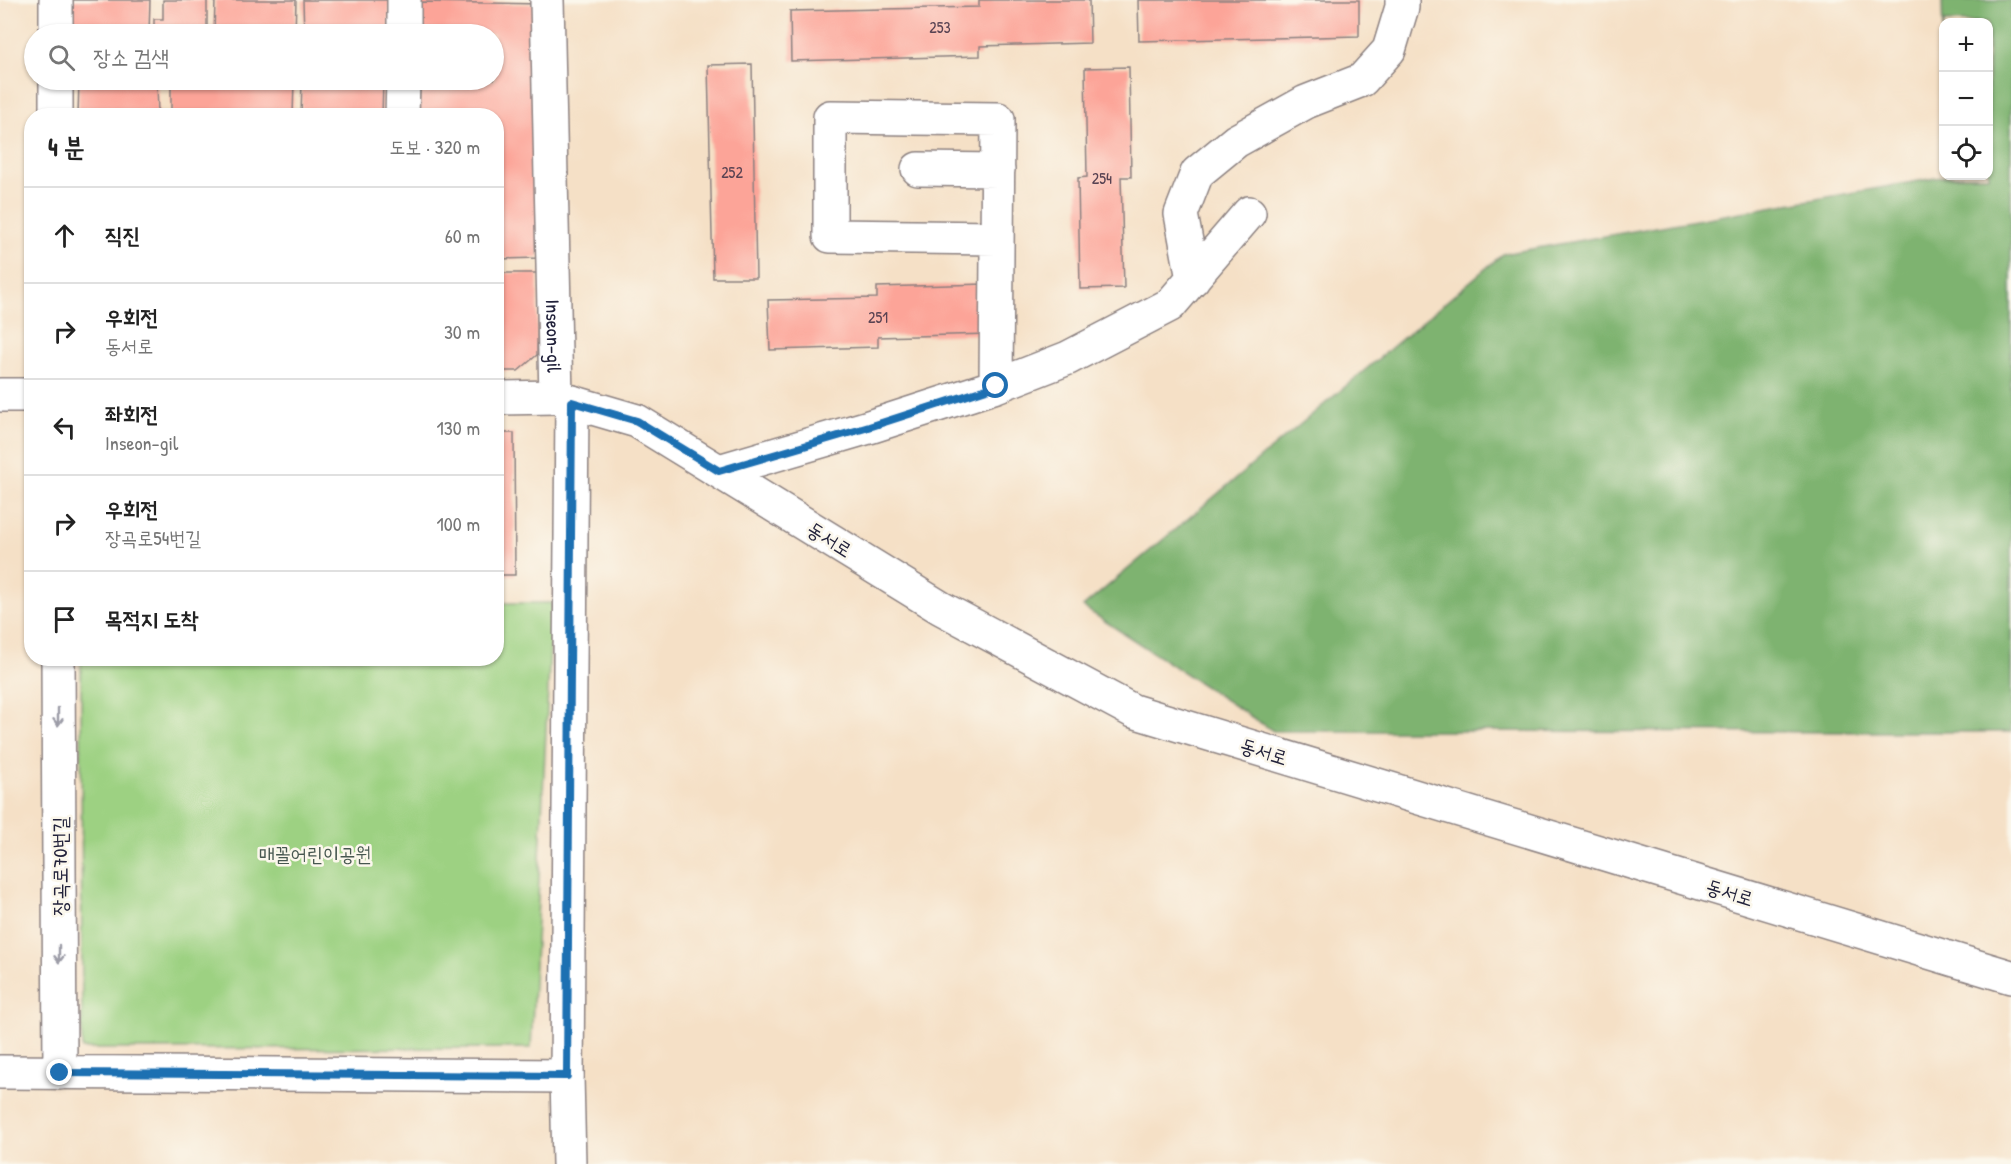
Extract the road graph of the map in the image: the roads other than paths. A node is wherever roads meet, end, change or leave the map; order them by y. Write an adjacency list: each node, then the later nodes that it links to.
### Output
1 (56, 0): 5 (street)
2 (404, 0): 6 (street)
3 (547, 0): 20 (street, Inseon-gil)
4 (1402, 0): 15 (street)
5 (56, 24)
6 (404, 24)
7 (56, 90): 9 (street)
8 (403, 90): 10 (street)
9 (56, 108)
10 (402, 108)
11 (918, 169): 12 (street)
12 (998, 171): 14 (street); 14 (street)
13 (1249, 213): 15 (street)
14 (997, 238): 16 (street)
15 (1193, 279): 16 (street)
16 (996, 386): 21 (street)
17 (0, 395): 18 (street)
18 (24, 395)
19 (504, 399): 20 (street, 동서로)
20 (564, 400): 21 (street, 동서로); 26 (street, Inseon-gil)
21 (719, 471): 23 (street, 동서로)
22 (58, 666): 25 (street, 장곡로70번길, one-way to 25)
23 (2011, 977)
24 (0, 1072): 25 (street)
25 (60, 1073): 26 (street)
26 (567, 1076): 27 (street, Inseon-gil)
27 (569, 1164)

